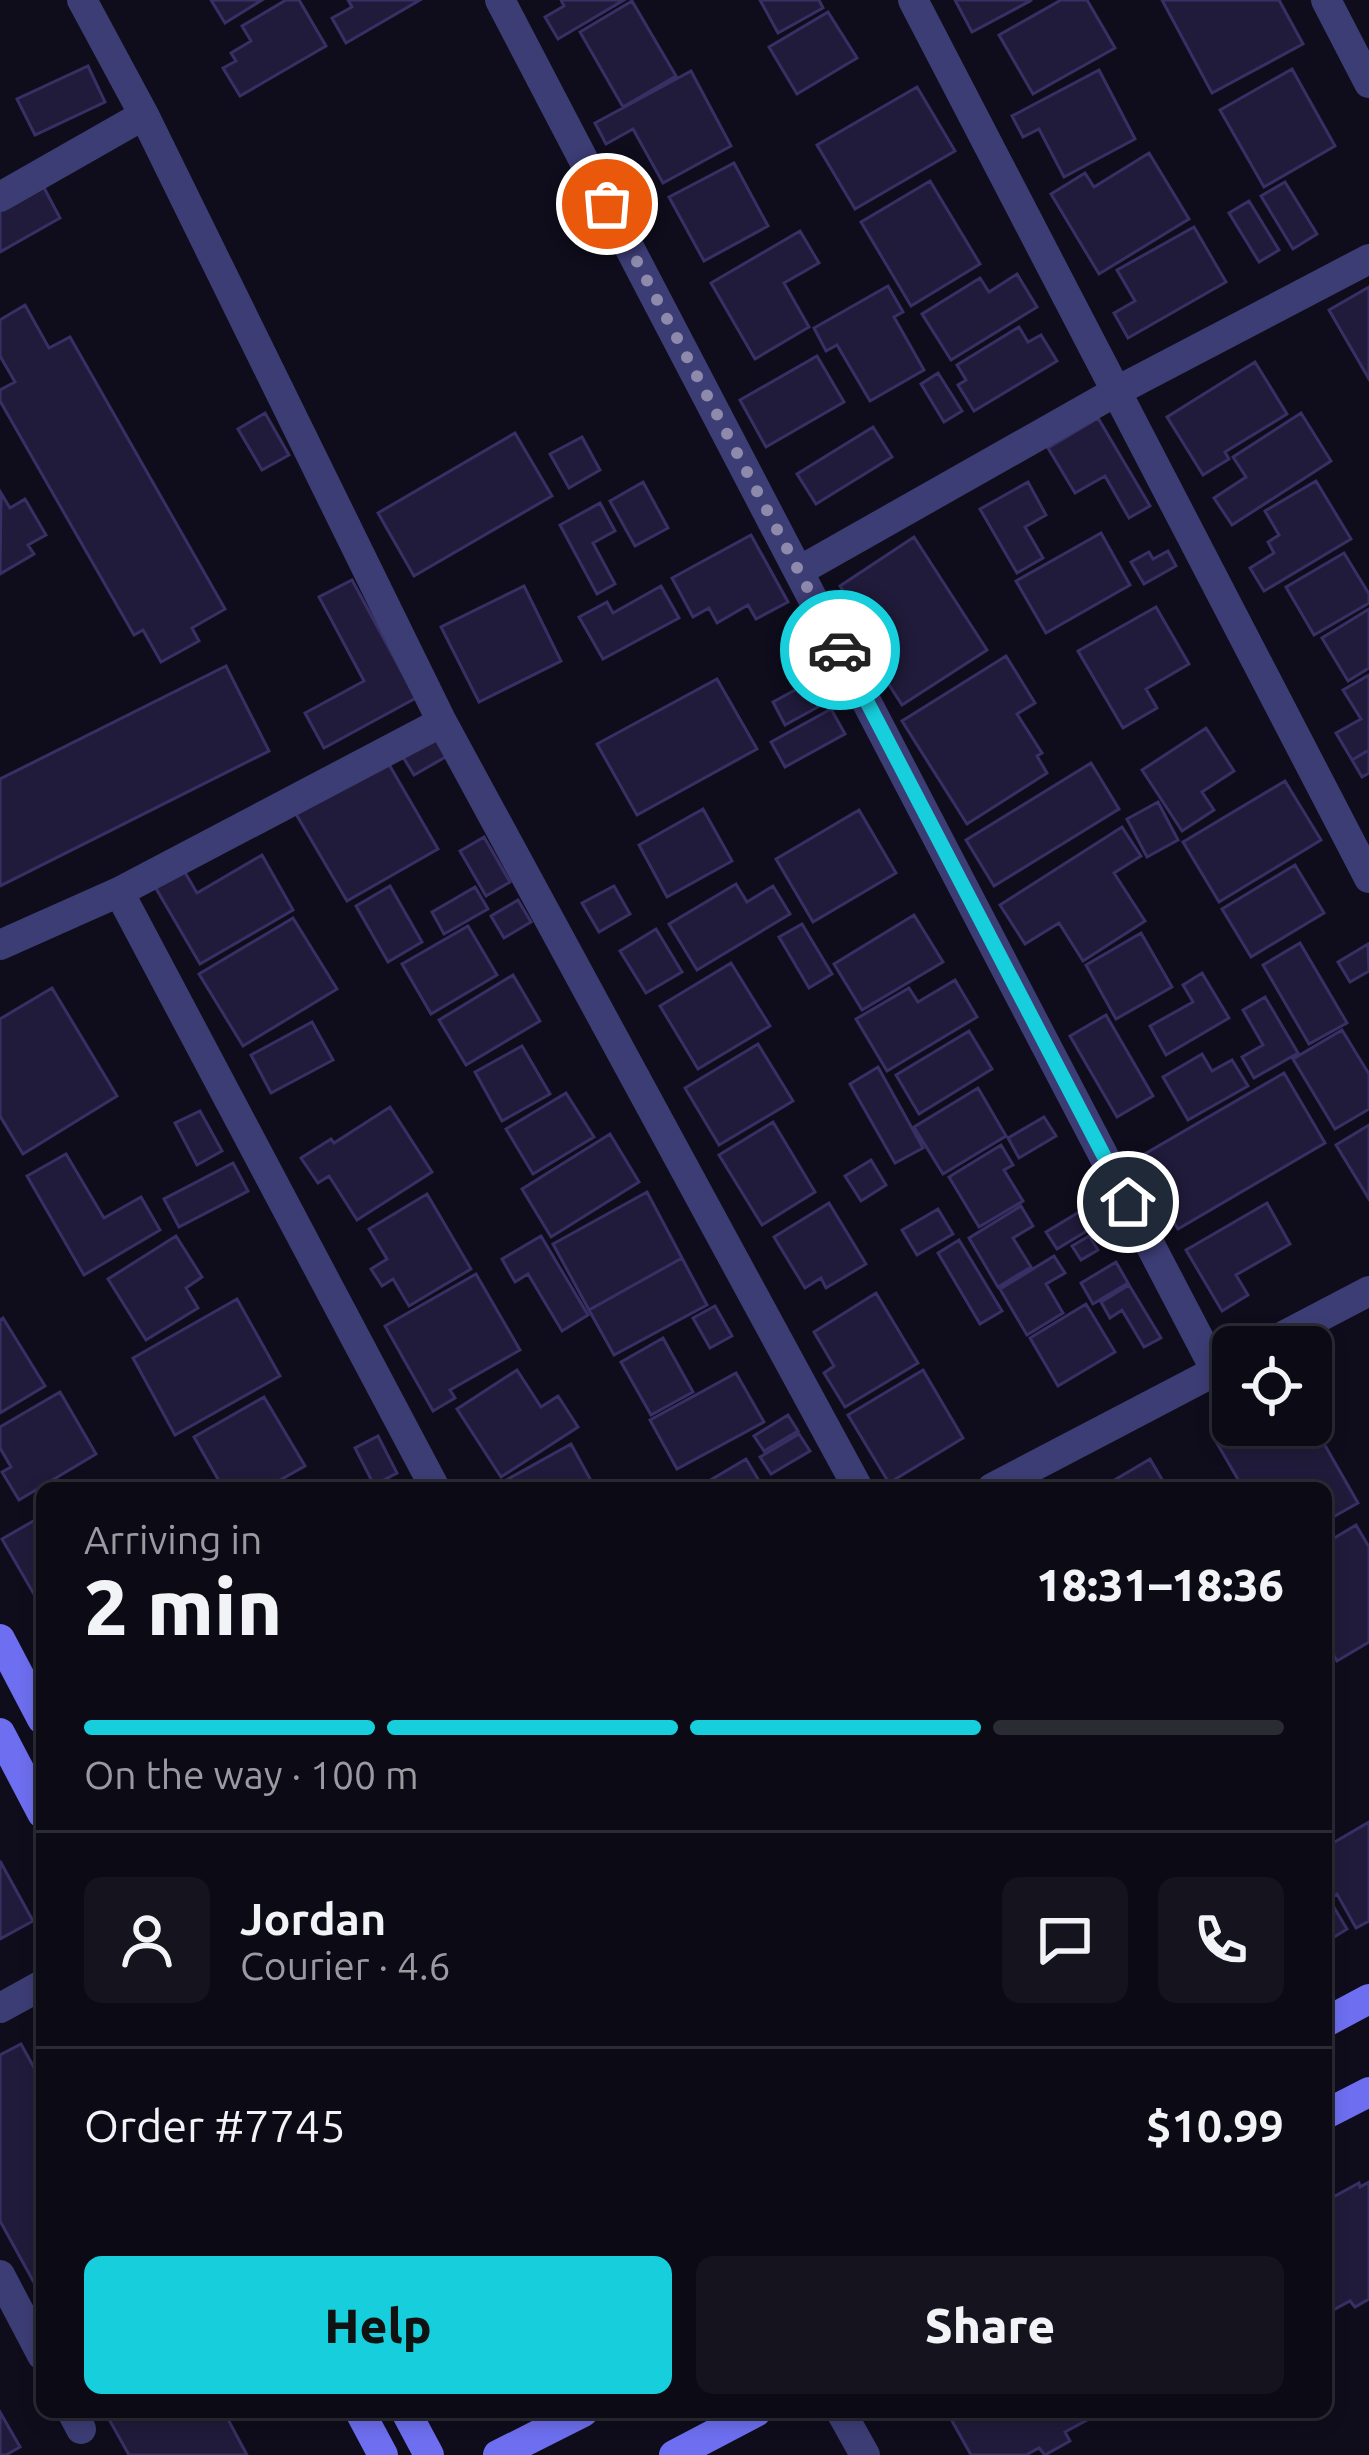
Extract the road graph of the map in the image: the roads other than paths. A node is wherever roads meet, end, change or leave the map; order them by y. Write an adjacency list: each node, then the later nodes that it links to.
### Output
1 (82, 0): 6 (street)
2 (500, 0): 10 (street)
3 (913, 0): 9 (street)
4 (1326, 0): 5 (street)
5 (1369, 83)
6 (143, 116): 7 (street); 11 (street)
7 (0, 197)
8 (1369, 259): 9 (street)
9 (1117, 392): 10 (street); 12 (street)
10 (799, 571): 17 (street)
11 (442, 722): 13 (street); 20 (street)
12 (1369, 878)
13 (118, 892): 14 (street); 19 (street)
14 (0, 945)
15 (1369, 1291): 16 (street)
16 (1302, 1326)
17 (1212, 1342)
18 (1212, 1373): 21 (street)
19 (432, 1482)
20 (855, 1482)
21 (1003, 1482)
22 (0, 1639): 23 (street)
23 (36, 1708)
24 (0, 1733): 25 (street)
25 (36, 1802)
26 (36, 1988): 28 (street)
27 (1369, 2000): 29 (street)
28 (0, 2008)
29 (1332, 2019)
30 (1369, 2092): 31 (street)
31 (1332, 2111)
32 (0, 2275): 33 (street)
33 (36, 2344)
34 (364, 2418): 39 (street)
35 (409, 2418): 40 (street)
36 (571, 2418): 41 (street)
37 (745, 2418): 42 (street)
38 (844, 2418): 43 (street)
39 (383, 2455)
40 (429, 2455)
41 (498, 2455)
42 (674, 2455)
43 (865, 2455)

